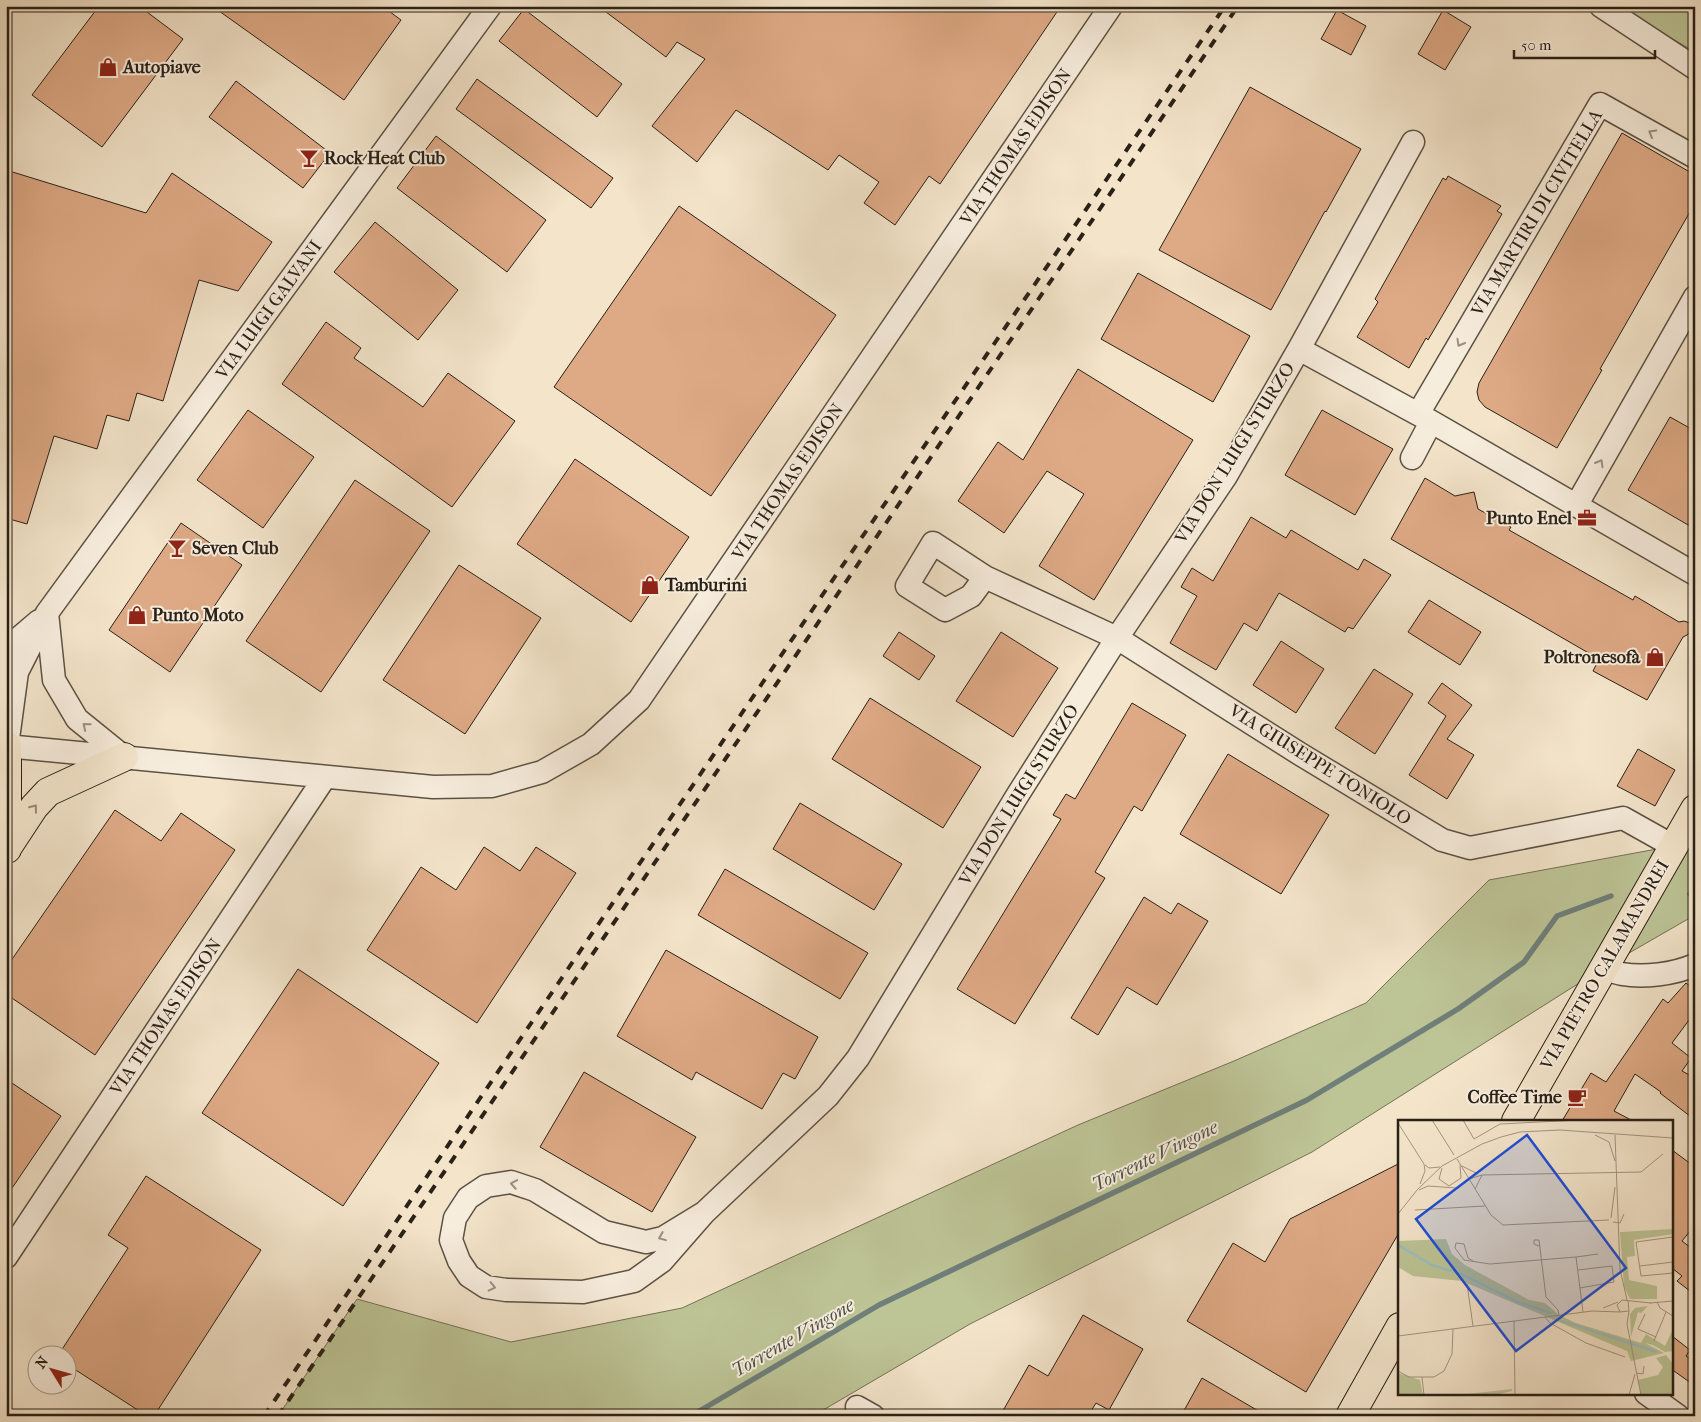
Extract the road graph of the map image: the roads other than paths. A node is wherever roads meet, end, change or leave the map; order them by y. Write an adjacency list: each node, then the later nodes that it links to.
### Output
1 (490, 6): 14 (street, VIA LUIGI GALVANI)
2 (1111, 6): 19 (street, VIA THOMAS EDISON)
3 (1601, 6): 4 (street)
4 (1695, 68)
5 (1413, 142): 8 (street, VIA DON LUIGI STURZO)
6 (1695, 157): 9 (street, VIA MARTIRI DI CIVITELLA, one-way to 9)
7 (1695, 297): 11 (street, one-way to 7)
8 (1299, 350): 9 (street, VIA DON LUIGI STURZO); 15 (street, VIA DON LUIGI STURZO)
9 (1424, 418): 10 (street); 11 (street, VIA DON LUIGI STURZO)
10 (1412, 458)
11 (1576, 506): 12 (street, VIA DON LUIGI STURZO)
12 (1695, 574)
13 (984, 577): 15 (street, VIA GIUSEPPE TONIOLO)
14 (47, 613): 16 (street, VIA LUIGI GALVANI); 17 (street, VIA LUIGI GALVANI); 18 (street, one-way to 14)
15 (1117, 638): 22 (street, VIA GIUSEPPE TONIOLO); 26 (street, VIA DON LUIGI STURZO)
16 (6, 649)
17 (7, 756): 18 (street, VIA THOMAS EDISON); 21 (main road)
18 (124, 757): 19 (street, VIA THOMAS EDISON); 21 (main road, one-way to 18)
19 (325, 777): 27 (street, VIA THOMAS EDISON)
20 (1695, 809): 22 (main road, VIA PIETRO CALAMANDREI)
21 (7, 851)
22 (1670, 852): 23 (main road, VIA PIETRO CALAMANDREI)
23 (1609, 959): 24 (street); 25 (main road, VIA PIETRO CALAMANDREI)
24 (1695, 965)
25 (1517, 1120)
26 (704, 1213): 26 (street, VIA DON LUIGI STURZO, one-way to 26)
27 (6, 1257)
28 (1398, 1331): 30 (main road)
29 (1647, 1394): 31 (street)
30 (1350, 1416)
31 (1678, 1416)

